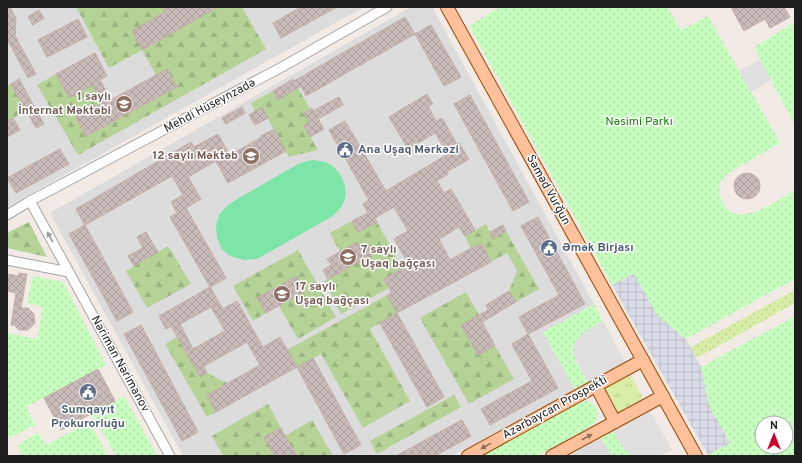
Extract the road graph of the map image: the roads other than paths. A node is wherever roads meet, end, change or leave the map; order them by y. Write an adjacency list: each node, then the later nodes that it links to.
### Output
1 (387, 7): 3 (street, Mehdi Hüseynzadə)
2 (447, 7): 7 (main road, Səməd Vurğun)
3 (30, 201): 4 (street, Mehdi Hüseynzadə); 6 (street, Nəriman Nərimanov, one-way to 3)
4 (7, 215)
5 (7, 260): 6 (street)
6 (69, 272): 11 (street, Nəriman Nərimanov)
7 (643, 360): 8 (main road, Azərbaycan Prospekti); 9 (main road, Səməd Vurğun)
8 (596, 386): 10 (main road); 12 (main road, Azərbaycan Prospekti, one-way to 12)
9 (663, 396): 10 (main road); 14 (main road, Səməd Vurğun)
10 (615, 422): 13 (main road, one-way to 10)
11 (170, 456)
12 (468, 456)
13 (552, 456)
14 (696, 456)

